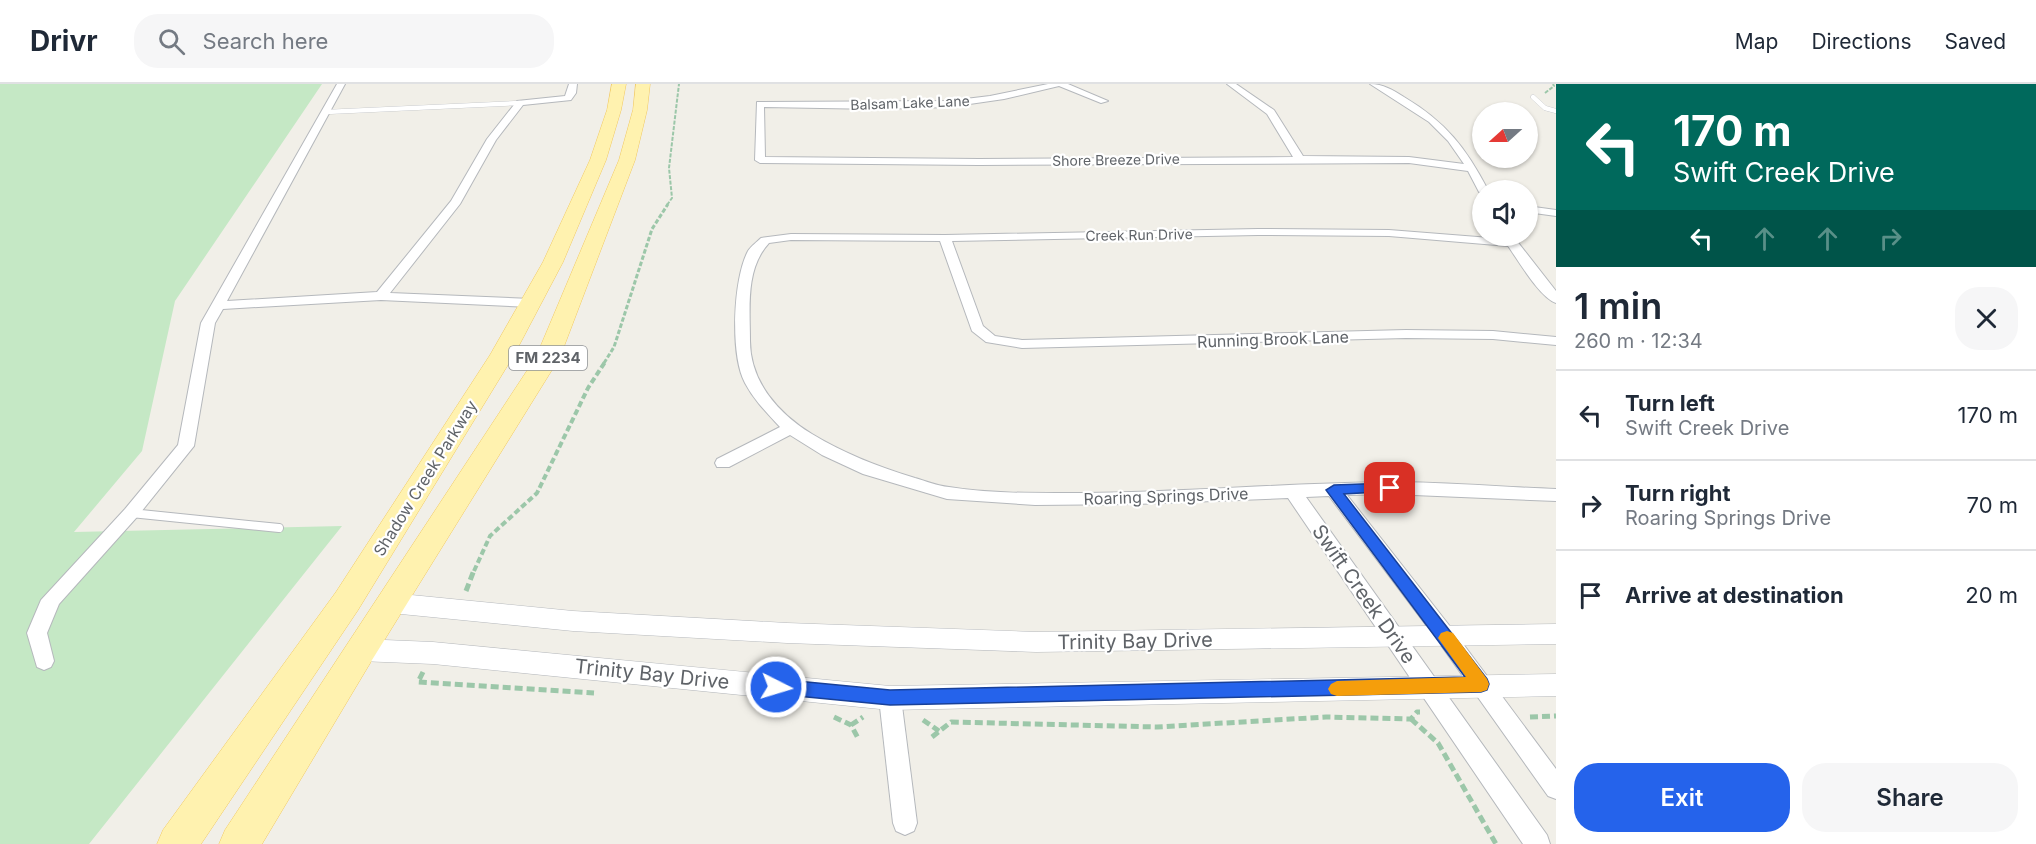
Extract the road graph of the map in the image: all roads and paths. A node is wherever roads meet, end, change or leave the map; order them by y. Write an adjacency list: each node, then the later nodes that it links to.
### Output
1 (341, 84): 13 (street)
2 (573, 84): 11 (street)
3 (619, 84): 28 (main road, Shadow Creek Parkway / FM 2234)
4 (643, 84): 38 (main road, FM 2234)
5 (679, 84): 39 (path)
6 (1059, 84): 10 (street); 15 (street, Balsam Lake Lane)
7 (1231, 84): 14 (street)
8 (1374, 84): 16 (street)
9 (1533, 97): 12 (lane)
10 (1104, 101)
11 (520, 103): 13 (lane); 26 (street)
12 (1556, 111)
13 (326, 112): 29 (street)
14 (1299, 158): 15 (street, Shore Breeze Drive); 16 (street, Shore Breeze Drive)
15 (760, 160)
16 (1471, 168): 17 (street)
17 (1478, 180)
18 (1538, 200): 19 (street)
19 (1556, 202)
20 (1538, 211): 21 (street)
21 (1556, 213)
22 (1472, 237): 23 (street, Creek Run Drive)
23 (945, 238): 24 (street, Creek Run Drive); 30 (street, Running Brook Lane)
24 (765, 240): 31 (street, Roaring Springs Drive)
25 (1514, 246): 27 (street)
26 (381, 296): 28 (street); 29 (street)
27 (1556, 299)
28 (531, 303): 59 (main road, Shadow Creek Parkway / FM 2234)
29 (217, 306): 36 (street)
30 (1556, 341)
31 (790, 428): 32 (street); 34 (street, Roaring Springs Drive)
32 (723, 463)
33 (1334, 490): 34 (street, Roaring Springs Drive); 35 (street, Roaring Springs Drive); 41 (street, Swift Creek Drive)
34 (1293, 492): 42 (street, Swift Creek Drive)
35 (1556, 495)
36 (131, 513): 37 (lane); 45 (street)
37 (279, 528)
38 (391, 603): 39 (street, Trinity Bay Drive); 43 (main road, FM 2234)
39 (456, 610): 42 (street, Trinity Bay Drive)
40 (1556, 634): 41 (street, Trinity Bay Drive)
41 (1444, 635): 42 (street, Trinity Bay Drive); 46 (street, Swift Creek Drive)
42 (1393, 637): 50 (street, Swift Creek Drive)
43 (360, 650): 44 (street, Trinity Bay Drive); 60 (main road, FM 2234)
44 (433, 653): 48 (path); 49 (street, Trinity Bay Drive)
45 (44, 661)
46 (1481, 684): 47 (street, Trinity Bay Drive); 50 (street, Trinity Bay Drive); 51 (street, Swift Creek Drive)
47 (1556, 685)
48 (599, 693)
49 (890, 698): 50 (street, Trinity Bay Drive); 58 (street)
50 (1436, 698): 54 (path); 62 (street, Swift Creek Drive)
51 (1497, 706): 53 (path); 57 (street, Swift Creek Drive)
52 (830, 716): 56 (path)
53 (1556, 716)
54 (1411, 719): 55 (path); 61 (path)
55 (932, 737)
56 (859, 740)
57 (1556, 788)
58 (905, 823)
59 (177, 844)
60 (238, 844)
61 (1496, 844)
62 (1538, 844)

